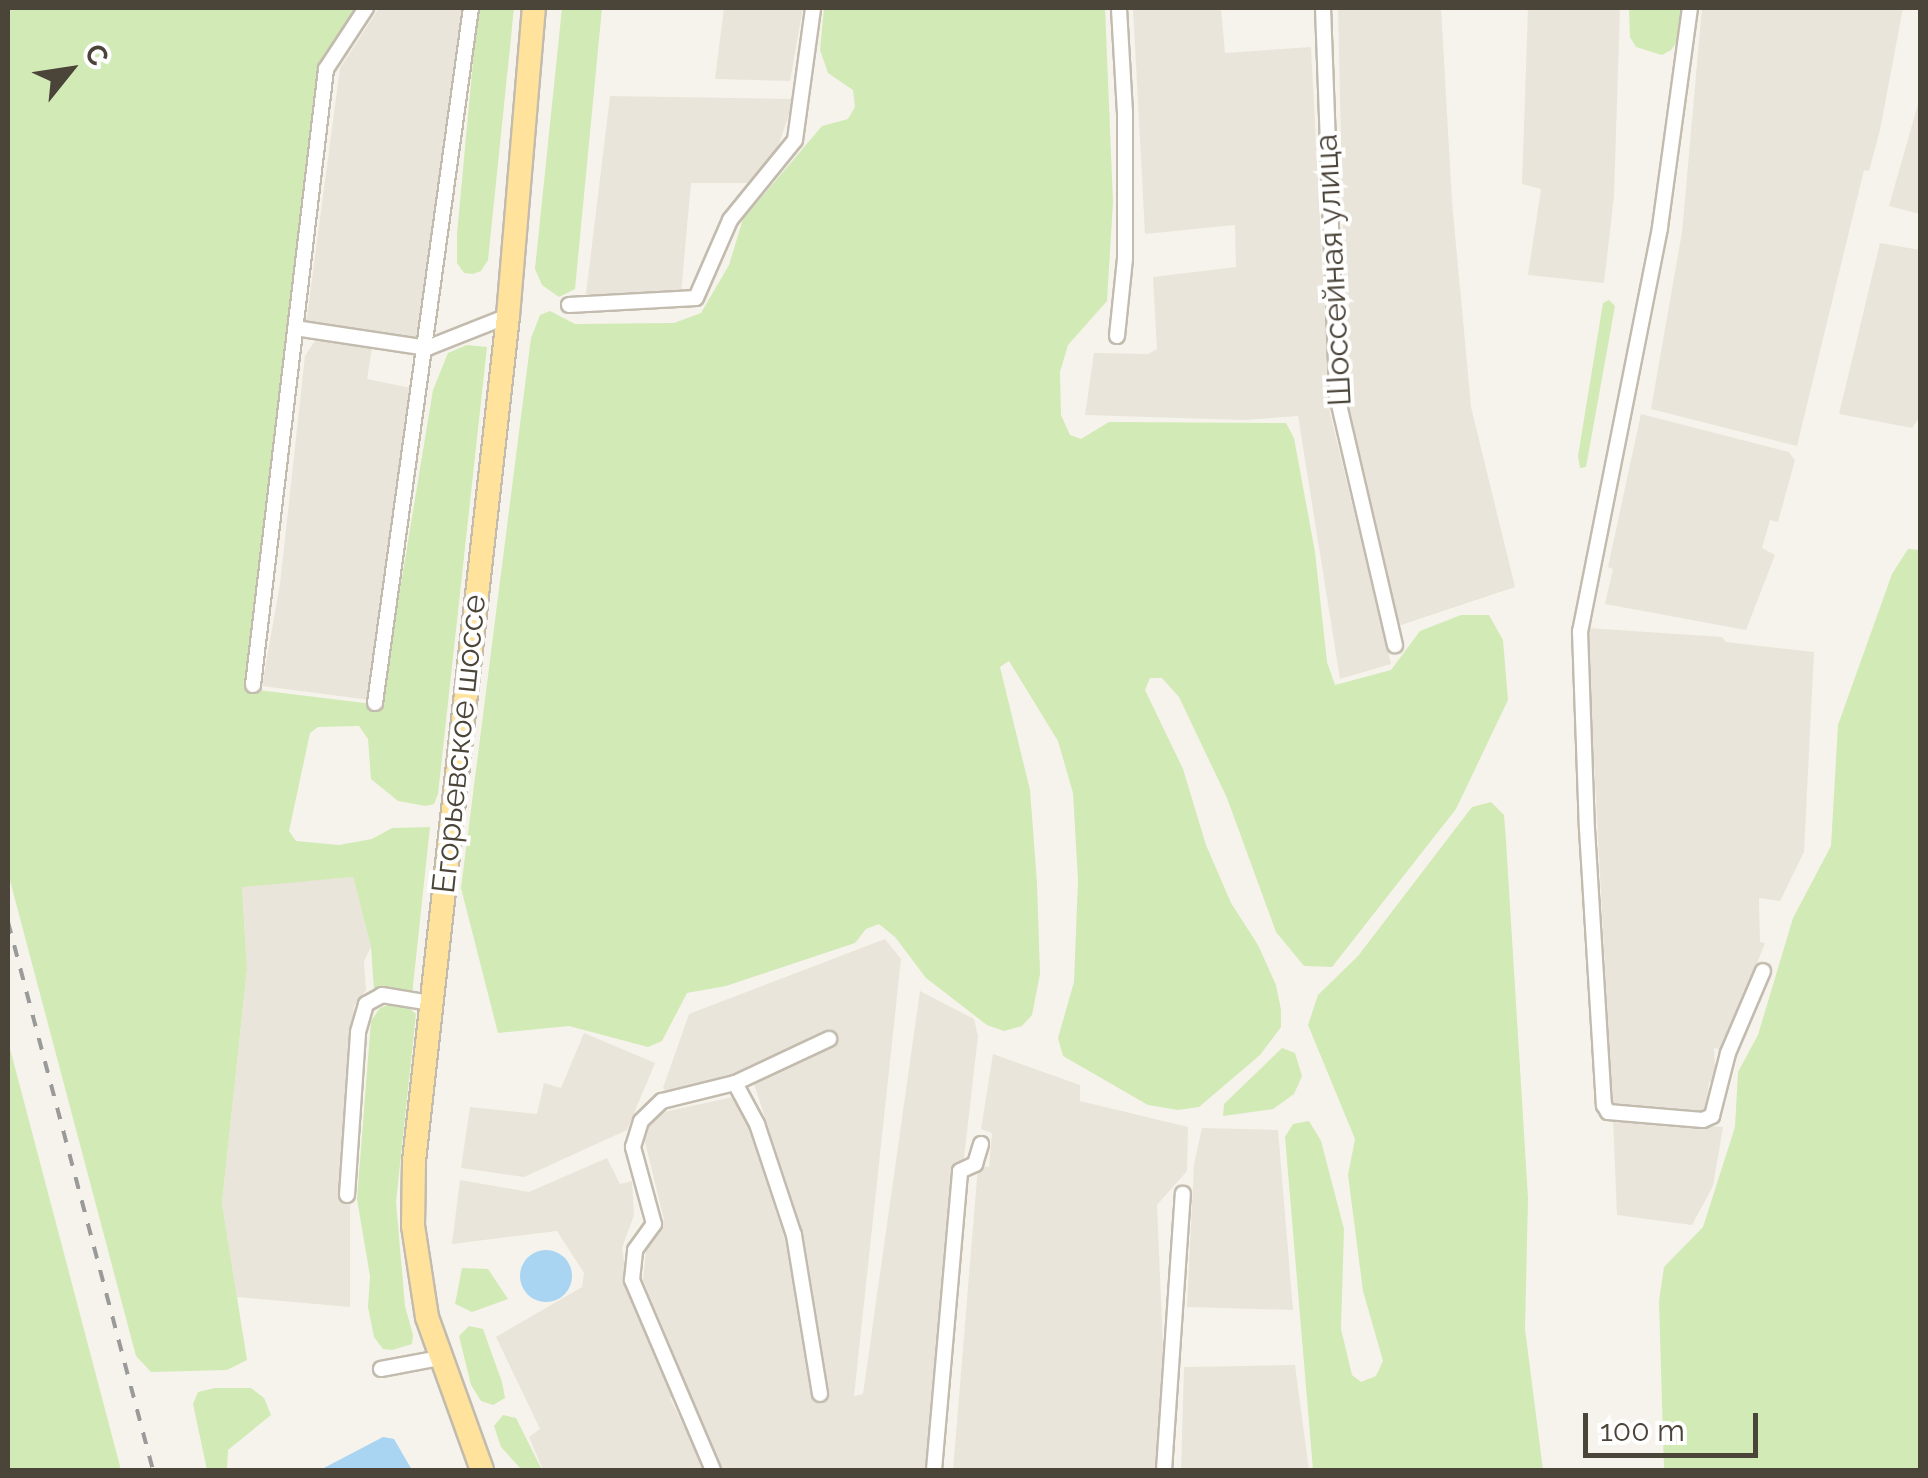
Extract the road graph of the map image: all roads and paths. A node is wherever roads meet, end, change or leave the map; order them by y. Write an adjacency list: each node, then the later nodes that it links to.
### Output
1 (366, 8): 10 (street)
2 (472, 8): 12 (street)
3 (534, 8): 9 (main road, Егорьевское шоссе)
4 (813, 8): 8 (street)
5 (1119, 8): 11 (street)
6 (1323, 8): 13 (street, Шоссейная улица)
7 (1690, 8): 16 (street)
8 (569, 305)
9 (508, 316): 12 (street); 17 (main road, Егорьевское шоссе)
10 (294, 328): 12 (street); 14 (street)
11 (1117, 336)
12 (426, 348): 15 (street)
13 (1394, 646)
14 (253, 685)
15 (375, 702)
16 (1762, 971)
17 (431, 1003): 22 (street); 23 (main road, Егорьевское шоссе)
18 (830, 1038): 19 (street)
19 (735, 1082): 25 (street); 27 (street)
20 (981, 1144): 28 (street)
21 (1183, 1194): 29 (street)
22 (346, 1195)
23 (439, 1358): 24 (street); 26 (main road, Егорьевское шоссе)
24 (381, 1368)
25 (820, 1394)
26 (482, 1470)
27 (713, 1470)
28 (934, 1470)
29 (1164, 1470)

